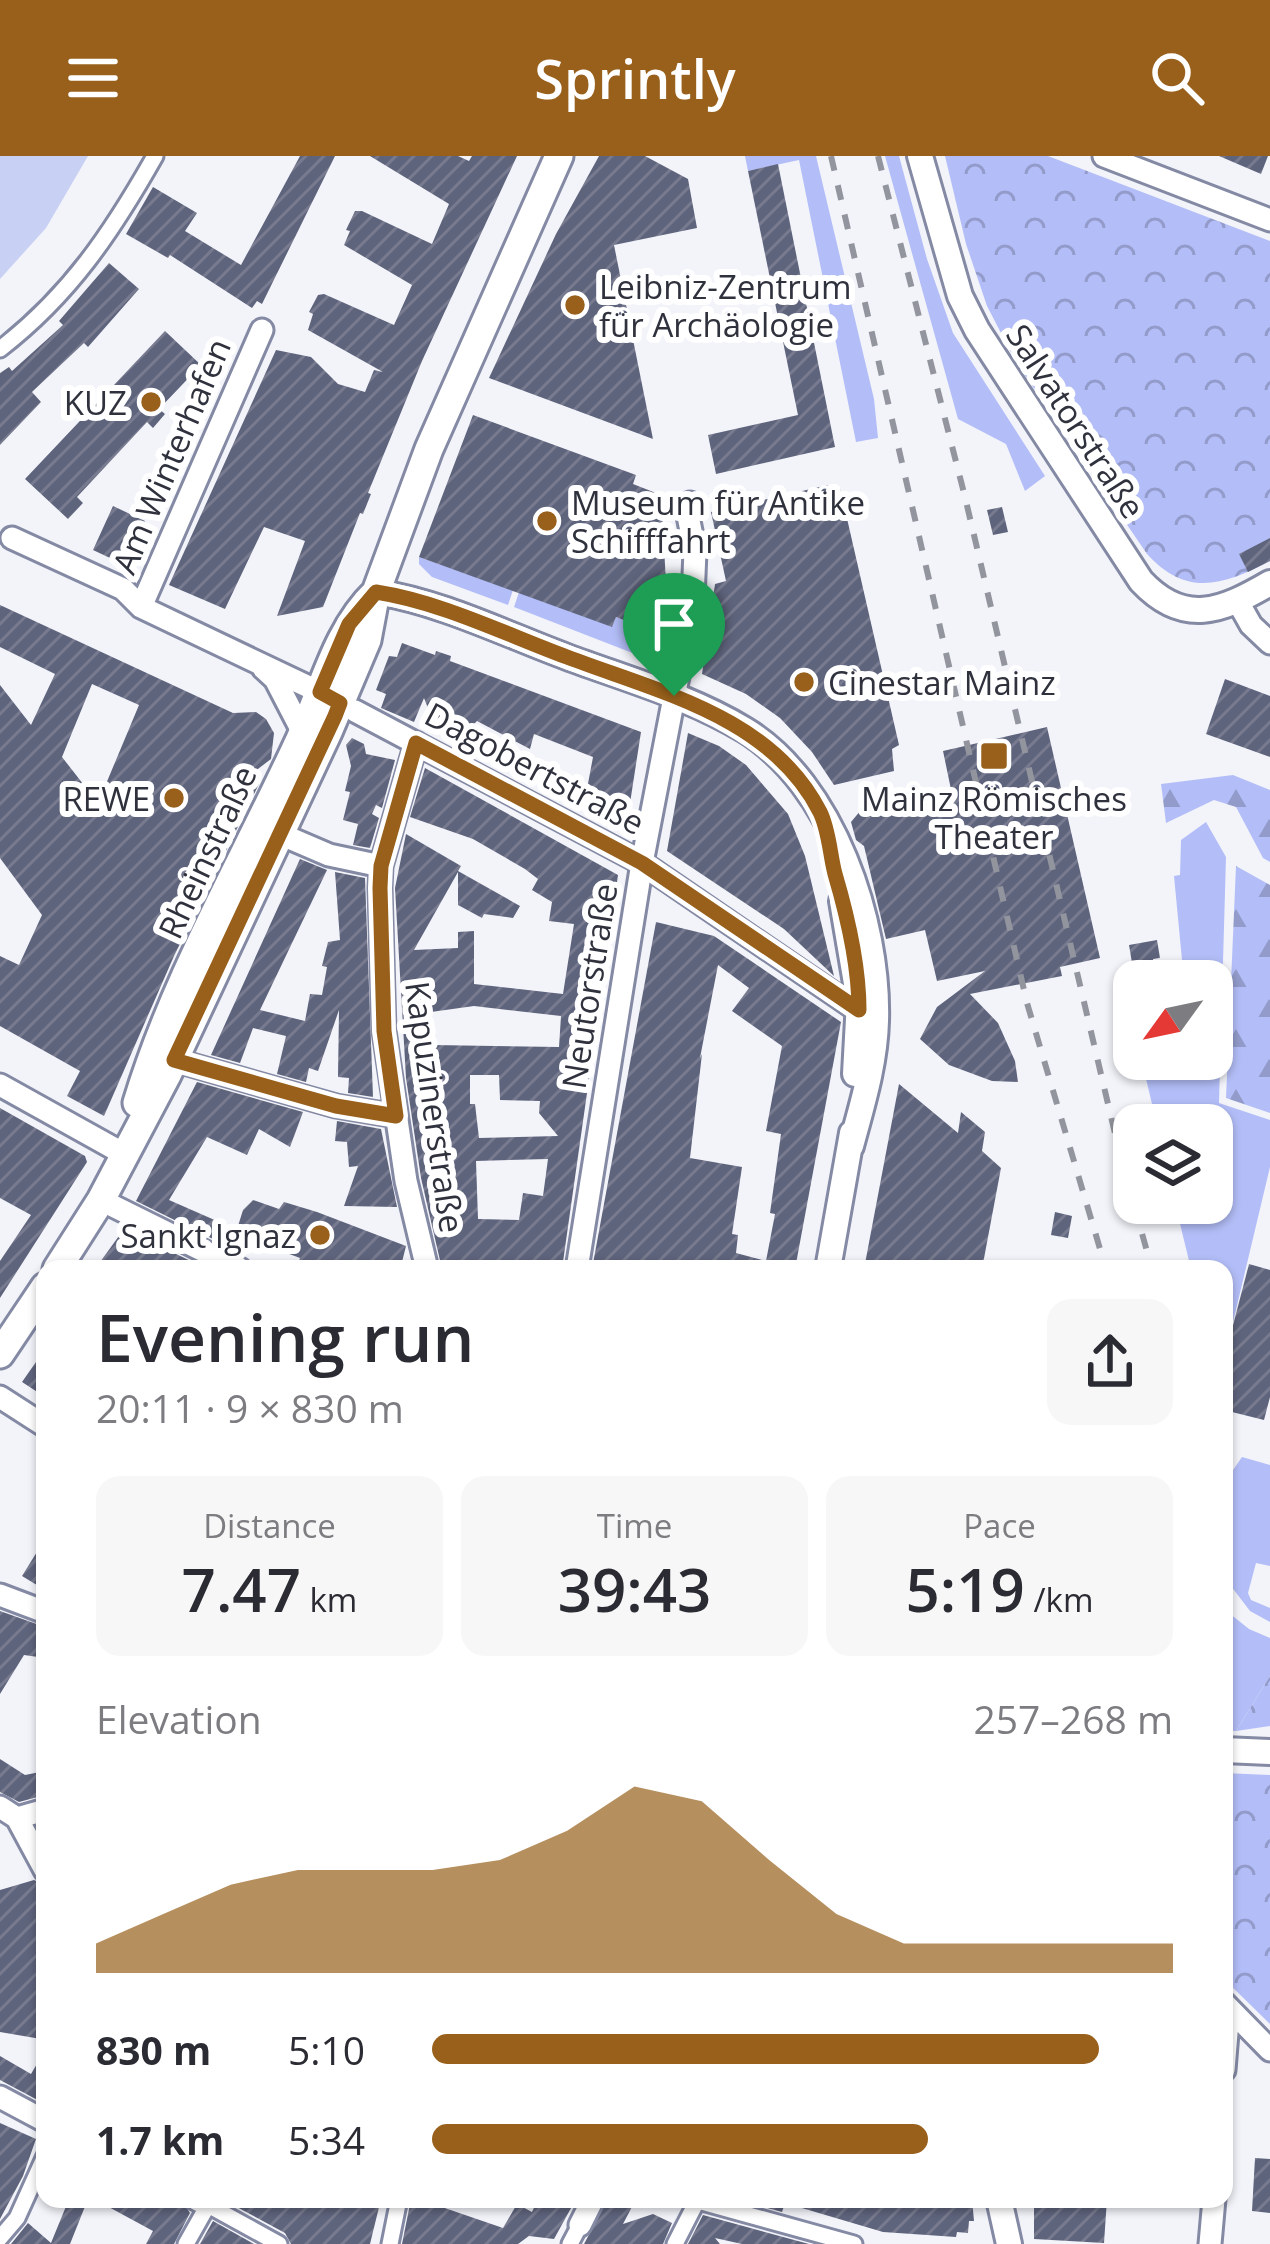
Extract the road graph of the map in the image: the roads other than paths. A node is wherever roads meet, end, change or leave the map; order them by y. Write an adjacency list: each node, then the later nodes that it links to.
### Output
1 (155, 156): 7 (street)
2 (559, 156): 11 (main road, Rheinstraße)
3 (920, 156): 12 (street, Salvatorstraße)
4 (1104, 156): 5 (street)
5 (1270, 220)
6 (262, 330): 13 (street, Am Winterhafen)
7 (0, 349)
8 (690, 503): 16 (street, Neutorstraße)
9 (6, 535): 13 (street, Dagobertstraße)
10 (1270, 584): 12 (street, Salvatorstraße)
11 (376, 592): 16 (street); 17 (main road, Rheinstraße)
12 (1238, 602): 14 (street)
13 (141, 607): 15 (street, Dagobertstraße)
14 (1270, 643)
15 (254, 660): 17 (street, Dagobertstraße); 18 (street, Dagobertstraße)
16 (674, 696): 21 (street, Neutorstraße); 23 (street)
17 (338, 702): 18 (main road, Rheinstraße); 19 (street, Dagobertstraße); 20 (main road, Rheinstraße)
18 (303, 733): 27 (main road, Rheinstraße)
19 (416, 743): 21 (street, Dagobertstraße); 22 (street, Kapuzinerstraße)
20 (280, 834): 22 (street); 24 (main road, Rheinstraße)
21 (642, 863): 23 (street, Dagobertstraße); 32 (street, Neutorstraße)
22 (381, 866): 26 (street, Kapuzinerstraße)
23 (867, 1016): 33 (street)
24 (174, 1060): 26 (street); 27 (main road, Rheinstraße)
25 (0, 1085): 27 (street)
26 (396, 1116): 31 (street, Kapuzinerstraße)
27 (124, 1154): 28 (main road, Rheinstraße)
28 (101, 1200): 29 (main road, Rheinstraße); 30 (street)
29 (70, 1260)
30 (220, 1260)
31 (425, 1260)
32 (578, 1260)
33 (830, 1260)
34 (36, 1300): 35 (main road)
35 (0, 1354)
36 (0, 1397): 37 (street)
37 (36, 1420)
38 (0, 1595): 39 (street)
39 (36, 1609)
40 (1233, 1750): 41 (street)
41 (1270, 1752)
42 (8, 1813): 43 (street)
43 (36, 1856)
44 (1233, 2012): 45 (street)
45 (1270, 2050)
46 (0, 2097): 47 (street)
47 (36, 2116)
48 (36, 2178): 56 (street)
49 (200, 2208): 57 (street)
50 (213, 2208): 58 (street)
51 (397, 2208): 59 (street)
52 (694, 2208): 60 (street)
53 (726, 2208): 61 (street)
54 (1001, 2208): 62 (street)
55 (1213, 2208): 63 (street)
56 (0, 2238)
57 (187, 2244)
58 (279, 2244)
59 (390, 2244)
60 (675, 2244)
61 (854, 2244)
62 (1010, 2244)
63 (1210, 2244)

